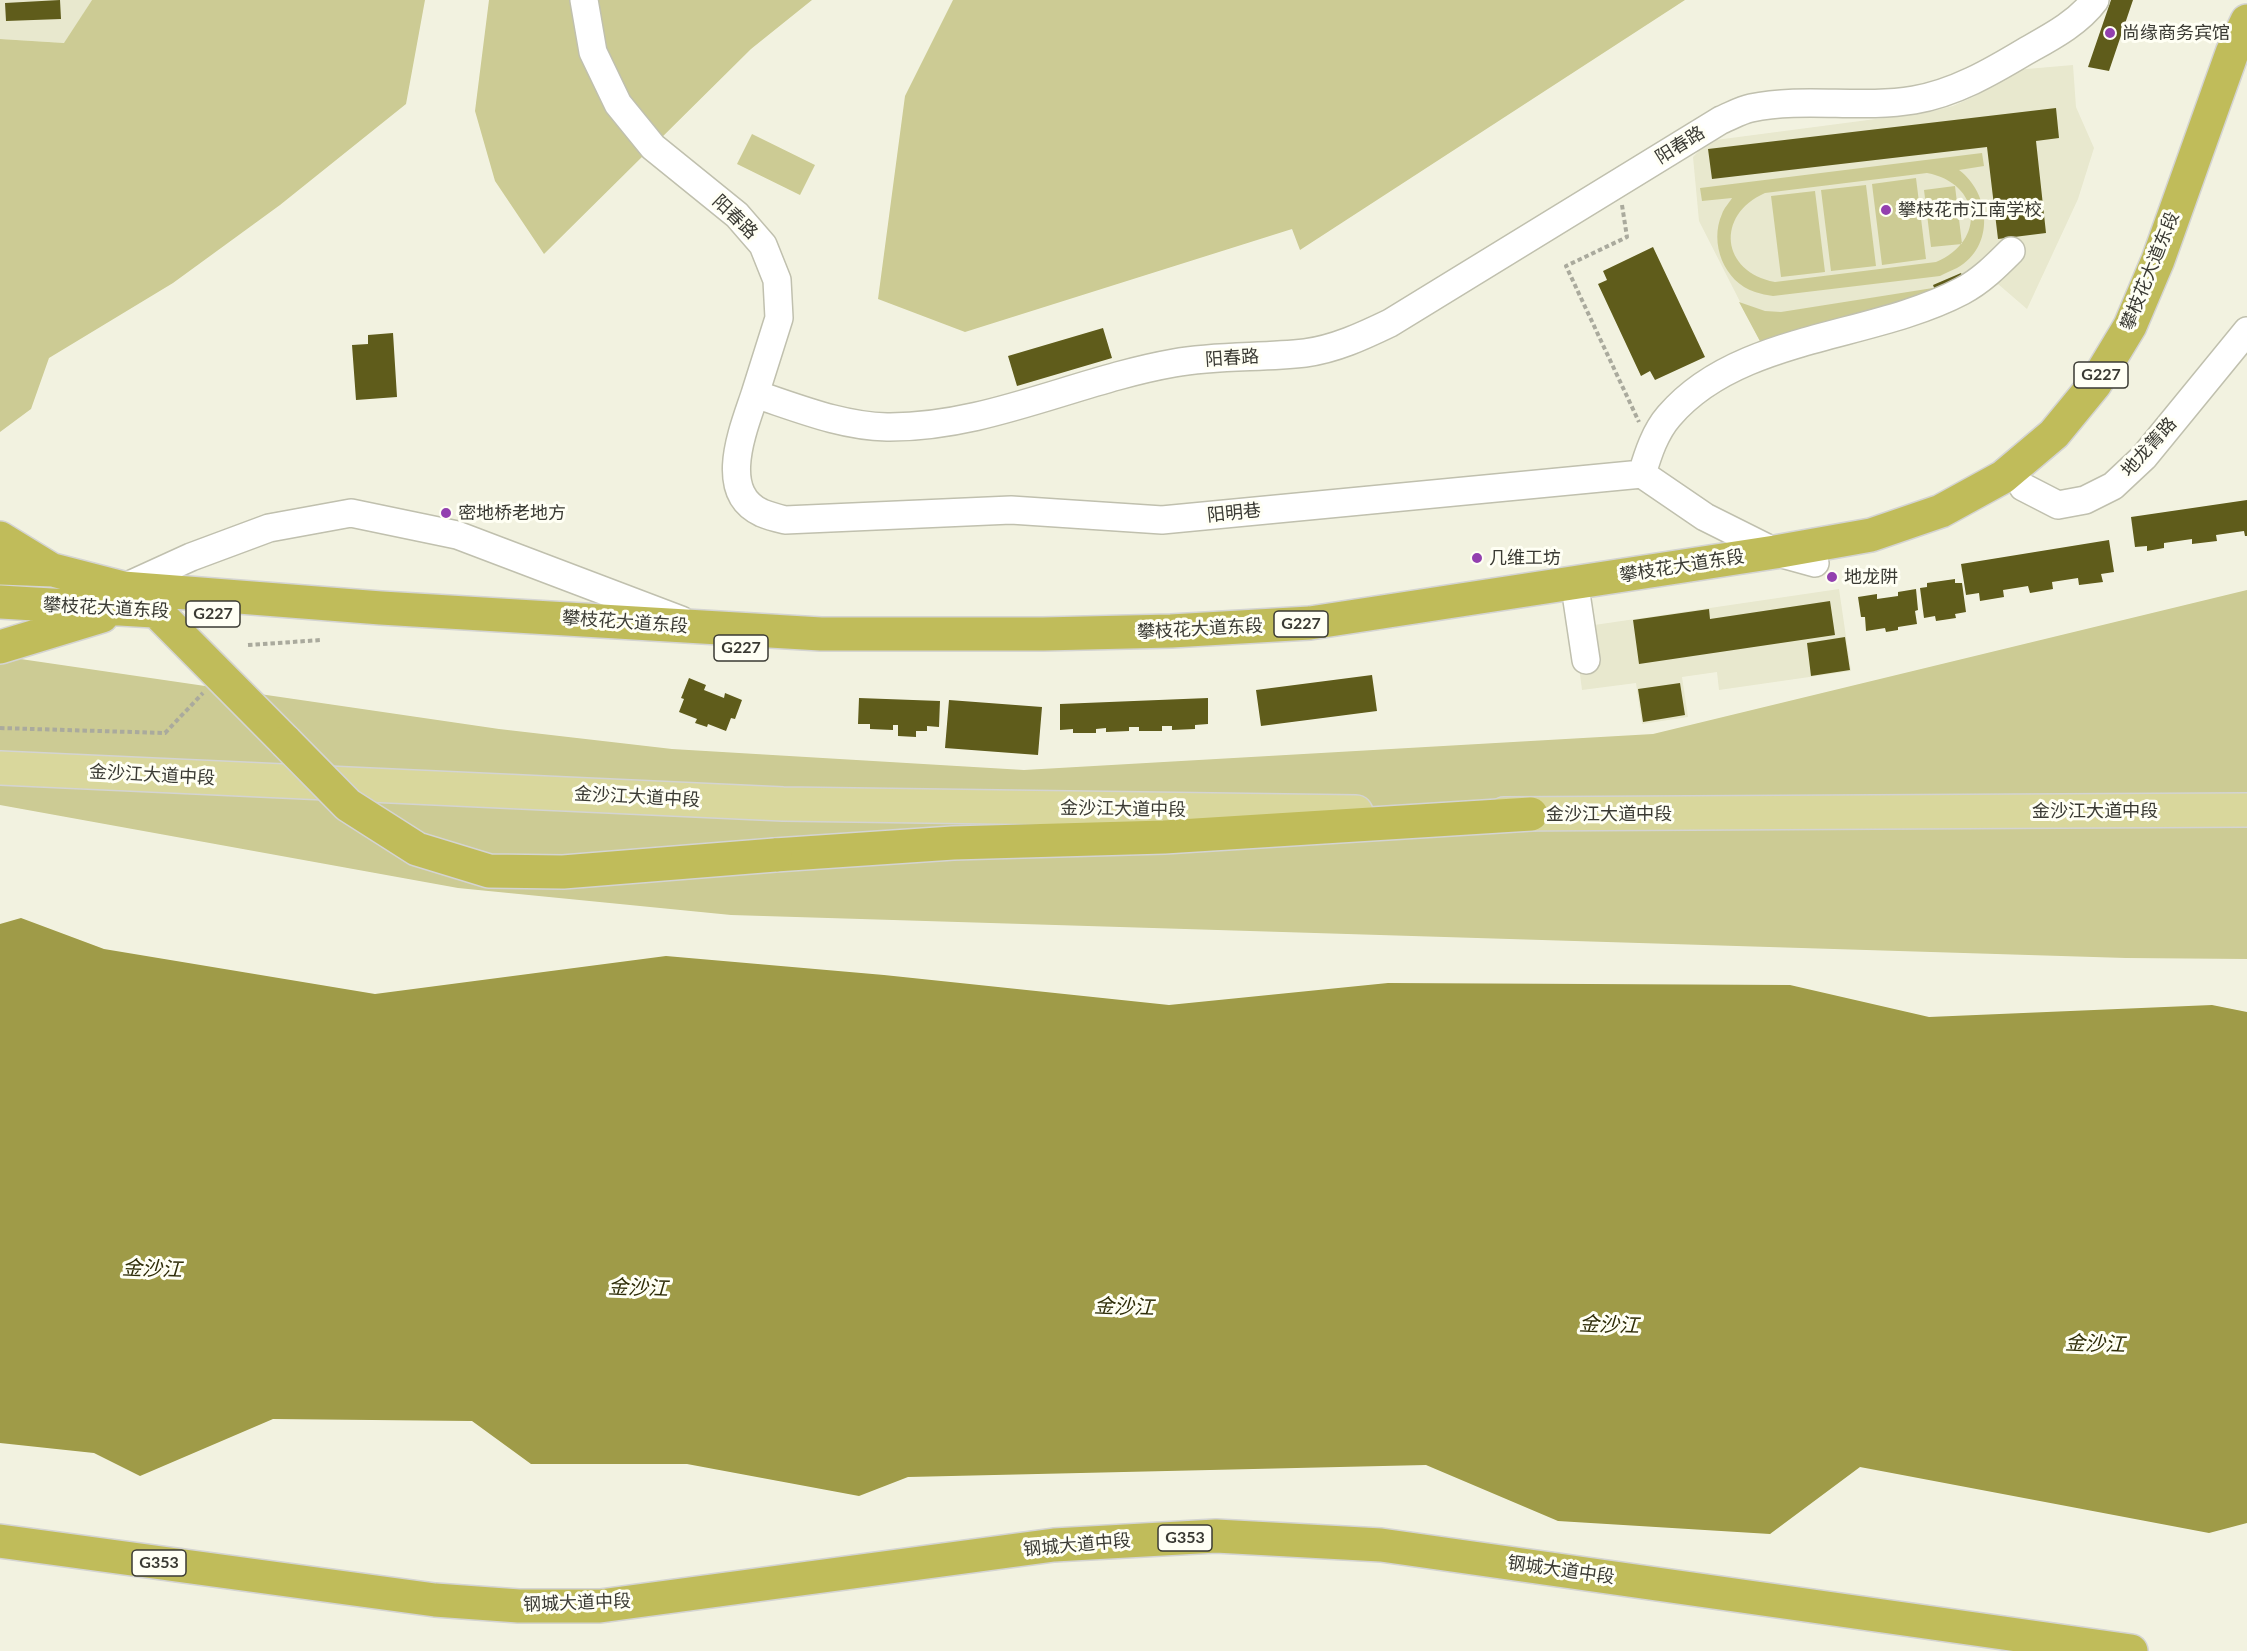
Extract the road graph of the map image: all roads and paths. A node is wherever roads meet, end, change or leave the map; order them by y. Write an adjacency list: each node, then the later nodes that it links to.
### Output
1 (584, 0): 8 (street, 阳春路)
2 (2095, 0): 5 (street, 阳春路)
3 (2247, 21): 13 (highway, 攀枝花大道东段 / G227)
4 (2247, 76): 11 (highway, 攀枝花大道东段 / G227)
5 (1618, 183): 8 (street, 阳春路); 9 (path)
6 (2011, 251): 9 (street)
7 (2247, 332): 11 (street, 地龙箐路)
8 (755, 394): 10 (street, 阳明巷)
9 (1650, 447): 10 (street)
10 (1642, 474): 13 (street)
11 (2023, 487): 14 (highway, 攀枝花大道东段 / G227)
12 (0, 538): 16 (highway)
13 (1775, 552): 14 (street); 21 (highway, 攀枝花大道东段 / G227)
14 (1815, 563): 17 (highway, 攀枝花大道东段 / G227)
15 (0, 568): 16 (highway, 攀枝花大道东段 / G227)
16 (53, 570): 19 (highway, 攀枝花大道东段 / G227)
17 (1577, 600): 20 (highway, 攀枝花大道东段 / G227); 25 (street)
18 (0, 602): 19 (highway, 攀枝花大道东段 / G227)
19 (135, 603): 20 (highway, 攀枝花大道东段 / G227); 21 (street); 24 (highway); 31 (highway, bridge)
20 (542, 625): 21 (highway, 攀枝花大道东段 / G227)
21 (699, 627)
22 (321, 640): 23 (path)
23 (248, 645)
24 (0, 647)
25 (1586, 660)
26 (210, 686): 27 (path)
27 (0, 728)
28 (0, 768): 31 (main road, 金沙江大道中段)
29 (2247, 810): 30 (main road, 金沙江大道中段)
30 (1531, 814): 31 (highway)
31 (1397, 818)
32 (0, 1541): 33 (highway, 钢城大道中段 / G353)
33 (2131, 1651)

